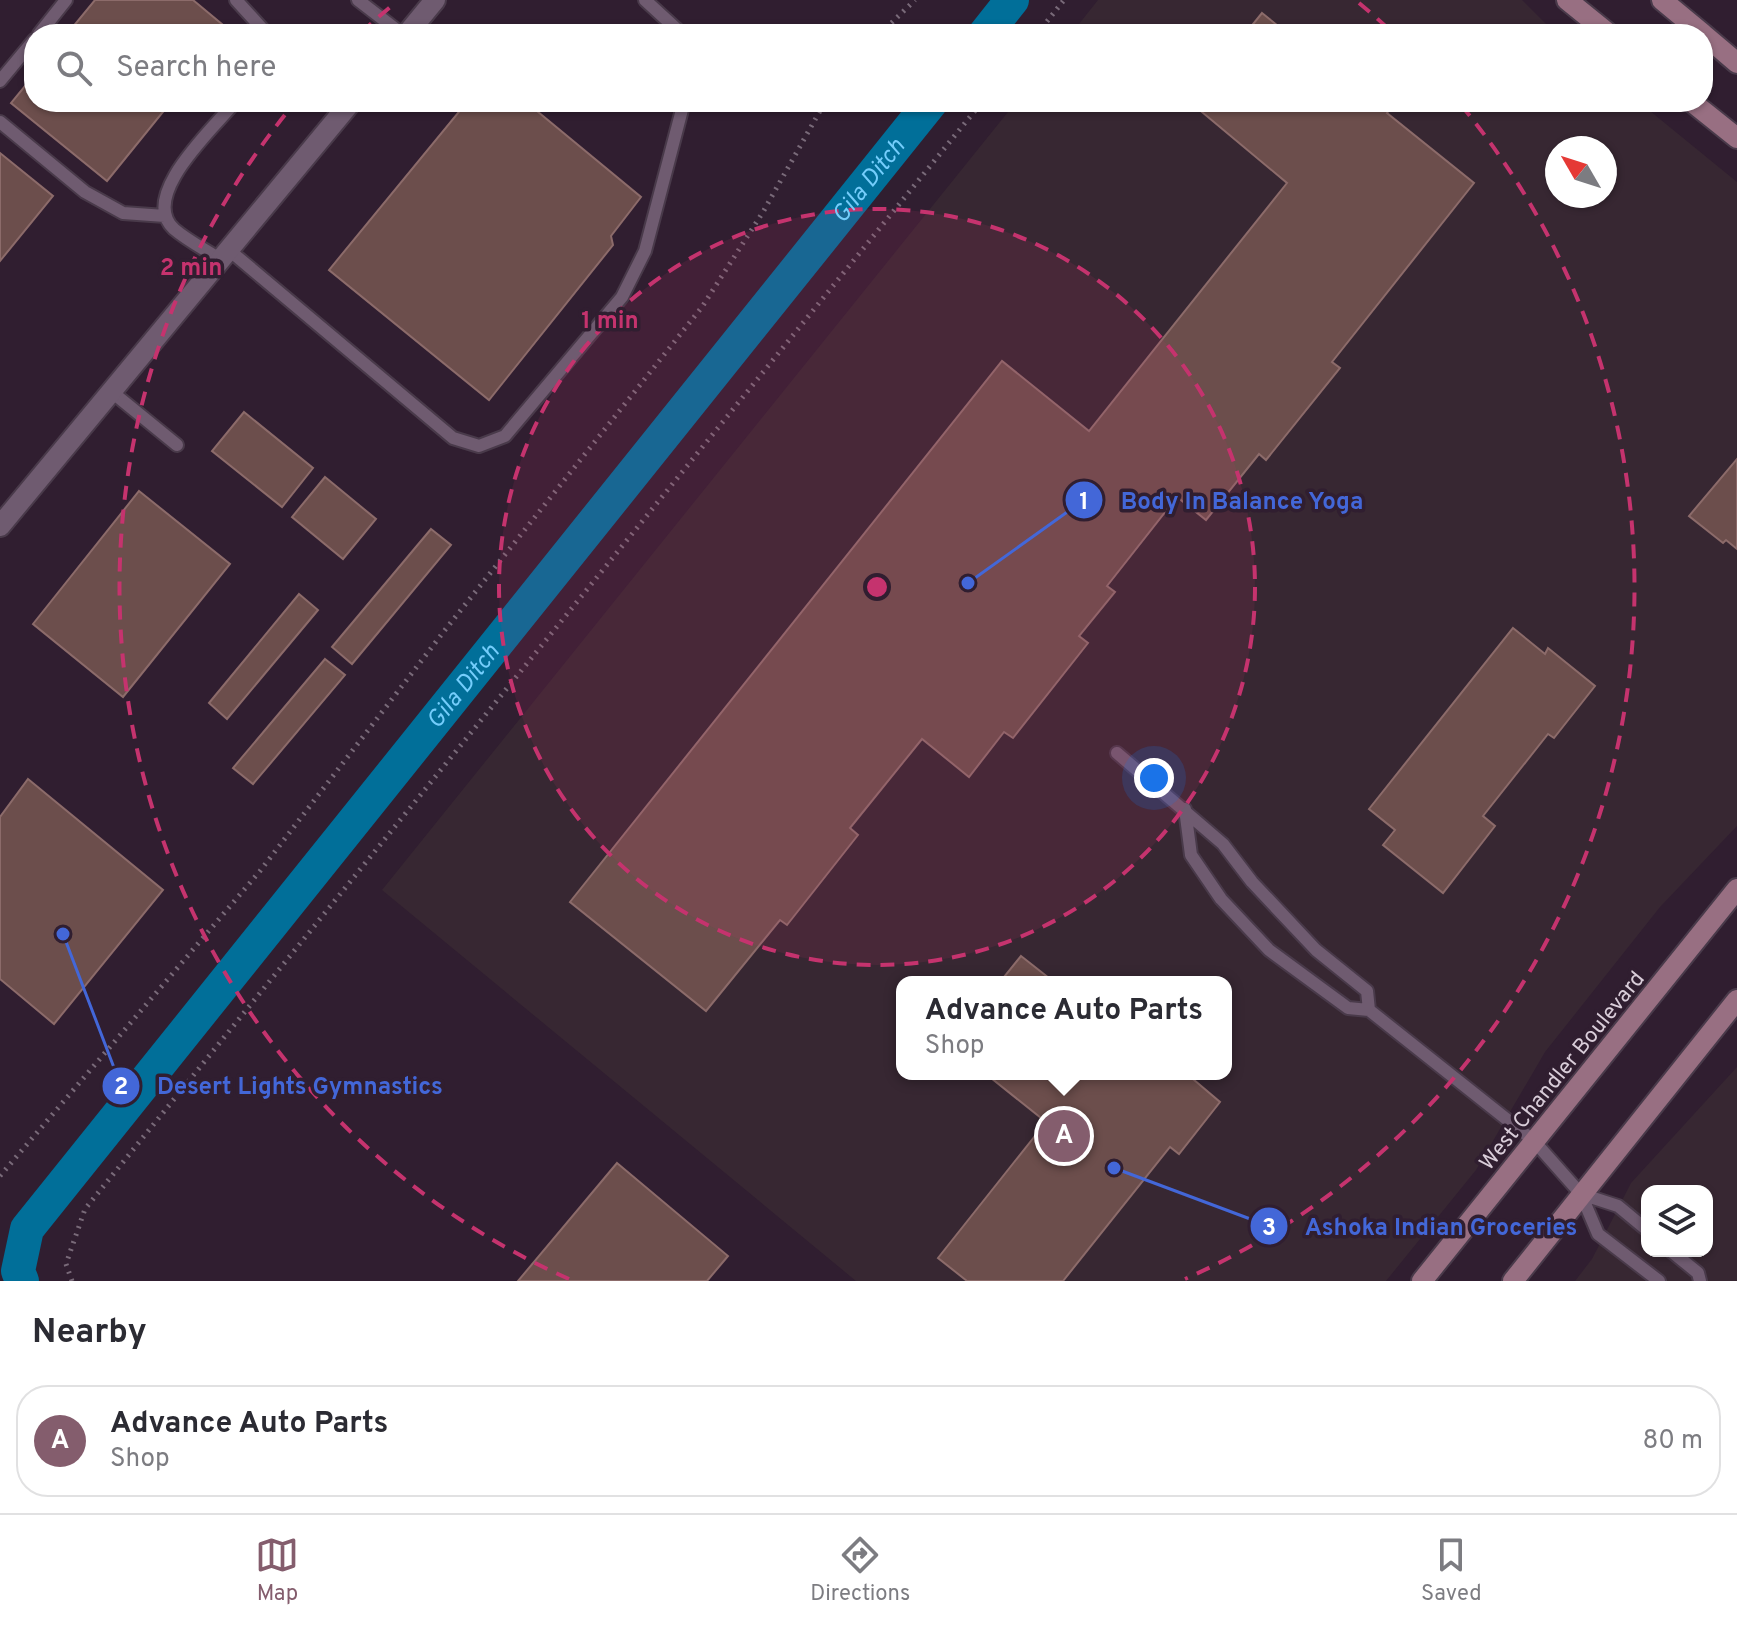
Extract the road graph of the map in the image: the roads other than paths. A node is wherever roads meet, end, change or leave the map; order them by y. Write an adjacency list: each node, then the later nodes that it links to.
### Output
1 (66, 0): 8 (lane)
2 (236, 0): 9 (lane)
3 (358, 0): 10 (lane)
4 (435, 0): 11 (street)
5 (645, 0): 12 (lane)
6 (1567, 0): 13 (main road)
7 (1662, 0): 14 (main road)
8 (47, 24)
9 (258, 24)
10 (390, 24)
11 (413, 24)
12 (671, 24)
13 (1597, 24)
14 (1691, 24)
15 (1713, 43): 17 (main road)
16 (24, 52): 18 (lane)
17 (1737, 63)
18 (0, 81)
19 (227, 112): 25 (lane)
20 (340, 112): 26 (street)
21 (681, 112): 26 (lane)
22 (1704, 112): 24 (main road)
23 (0, 122): 25 (lane)
24 (1737, 138)
25 (165, 216): 26 (lane)
26 (225, 255): 27 (street)
27 (112, 392): 28 (lane); 29 (street)
28 (177, 445)
29 (0, 526)
30 (1117, 753): 31 (lane)
31 (1185, 809): 34 (lane); 34 (lane)
32 (1737, 889): 35 (main road, West Chandler Boulevard)
33 (1737, 1000): 36 (main road)
34 (1369, 1010): 35 (lane)
35 (1534, 1141): 36 (lane); 39 (main road, West Chandler Boulevard)
36 (1581, 1194): 37 (lane); 40 (main road); 41 (lane)
37 (1641, 1225)
38 (1678, 1257): 42 (lane)
39 (1422, 1281)
40 (1513, 1281)
41 (1659, 1281)
42 (1700, 1281)

